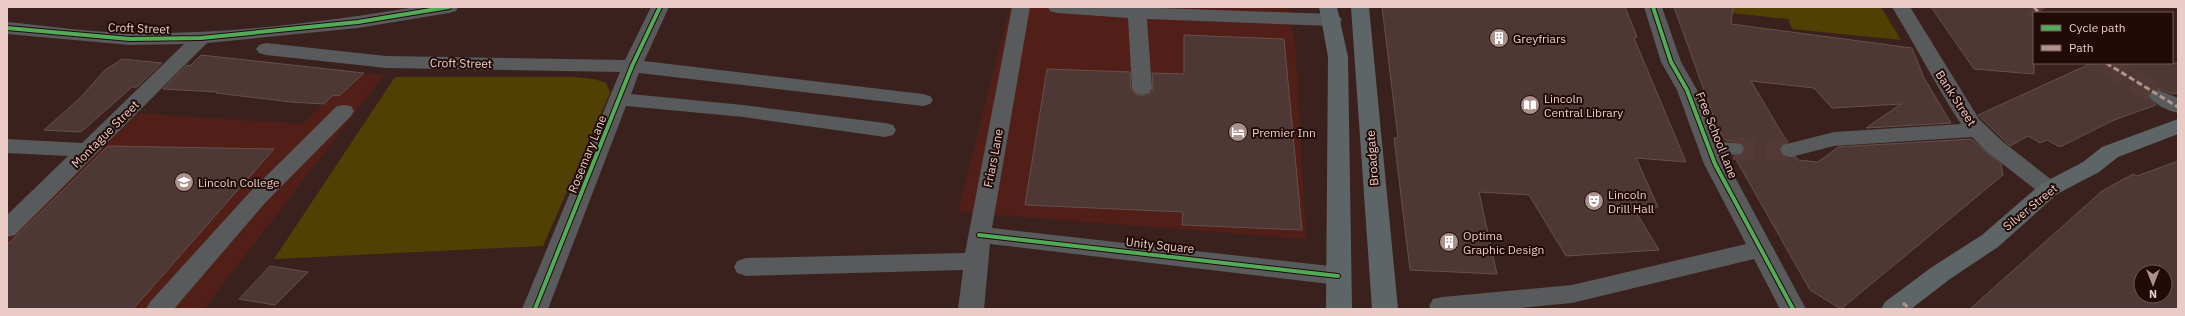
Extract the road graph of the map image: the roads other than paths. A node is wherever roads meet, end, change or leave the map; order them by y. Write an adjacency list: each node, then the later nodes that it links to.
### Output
1 (450, 7): 12 (street)
2 (660, 7): 13 (street, Rosemary Lane)
3 (1021, 7): 30 (street, Friars Lane)
4 (1057, 7): 8 (street)
5 (1360, 7): 42 (main road, Broadgate)
6 (1653, 7): 24 (street, Free School Lane)
7 (1901, 7): 22 (street, Bank Street)
8 (1137, 13): 9 (street); 14 (street)
9 (1330, 14): 34 (main road)
10 (7, 28): 11 (street, Croft Street)
11 (201, 38): 12 (street, Croft Street); 26 (street, Montague Street)
12 (269, 40): 13 (street, Croft Street)
13 (632, 66): 16 (street, Rosemary Lane); 17 (street, Croft Street)
14 (1142, 88)
15 (2159, 96): 18 (street)
16 (619, 99): 21 (street); 39 (street, Rosemary Lane)
17 (923, 100)
18 (2178, 107)
19 (344, 111): 38 (street)
20 (2178, 126): 28 (main road, Silver Street)
21 (885, 130)
22 (1977, 130): 27 (street); 28 (street, Bank Street)
23 (8, 146): 26 (street)
24 (1710, 148): 25 (street); 31 (street, Free School Lane)
25 (1733, 149)
26 (89, 150): 29 (street, Montague Street)
27 (1792, 150)
28 (2049, 189): 37 (main road, Silver Street)
29 (7, 229)
30 (978, 235): 32 (street, Friars Lane); 34 (street, Unity Square)
31 (1761, 249): 35 (street); 43 (street, Free School Lane)
32 (976, 261): 33 (street); 40 (street, Friars Lane)
33 (746, 267)
34 (1338, 276): 41 (main road)
35 (1577, 301): 36 (street)
36 (1442, 306)
37 (1902, 307)
38 (159, 309)
39 (535, 309)
40 (971, 309)
41 (1339, 309)
42 (1385, 309)
43 (1793, 309)

